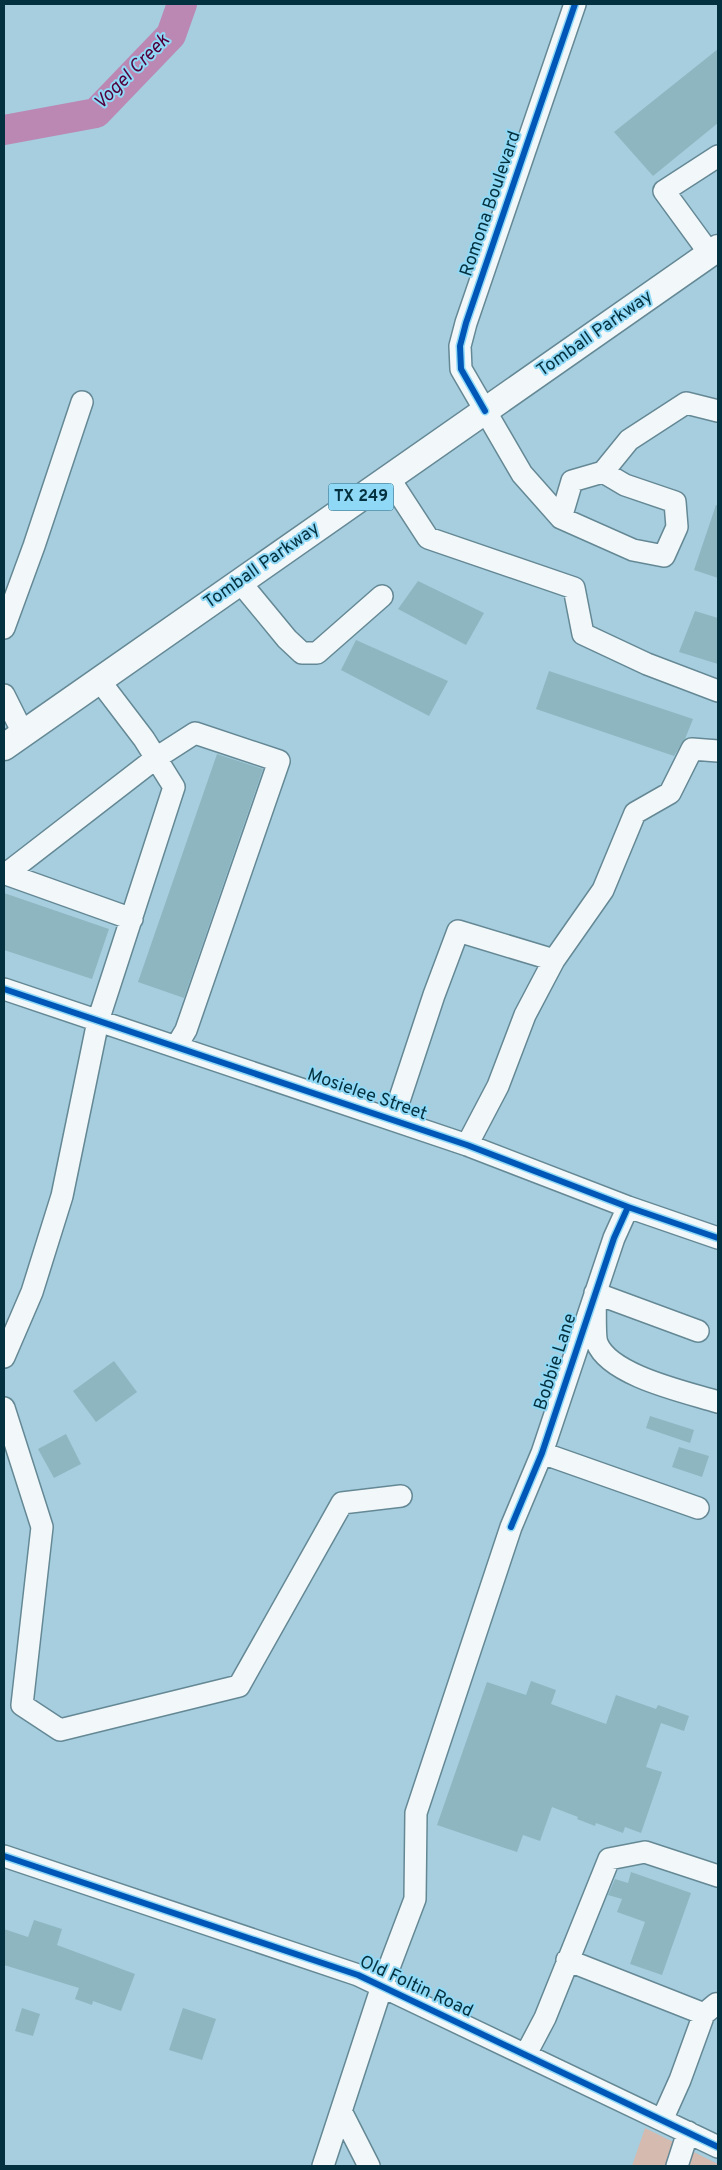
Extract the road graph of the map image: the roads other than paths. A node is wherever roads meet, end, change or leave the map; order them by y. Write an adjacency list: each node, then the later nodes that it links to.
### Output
1 (575, 4): 6 (street, Romona Boulevard)
2 (718, 156): 3 (street)
3 (714, 251): 6 (main road, Tomball Parkway / TX 249)
4 (82, 402): 12 (street)
5 (718, 410): 7 (street)
6 (485, 411): 8 (main road, Tomball Parkway / TX 249); 9 (street, Romona Boulevard)
7 (603, 472): 9 (street); 9 (street)
8 (389, 478): 10 (main road, Tomball Parkway / TX 249); 14 (street)
9 (561, 518)
10 (240, 582): 11 (street); 13 (main road, Tomball Parkway / TX 249)
11 (382, 596)
12 (4, 628)
13 (99, 680): 16 (main road, Tomball Parkway / TX 249); 18 (street)
14 (718, 690)
15 (4, 695): 16 (street)
16 (14, 740)
17 (718, 751): 20 (street)
18 (156, 758): 19 (street); 19 (street); 23 (street)
19 (132, 919): 22 (street)
20 (554, 960): 24 (street); 25 (street)
21 (4, 989): 22 (street, Mosielee Street)
22 (98, 1020): 23 (street, Mosielee Street); 30 (street)
23 (176, 1047): 24 (street, Mosielee Street)
24 (393, 1119): 25 (street, Mosielee Street)
25 (467, 1145): 26 (street, Mosielee Street)
26 (628, 1206): 27 (street, Mosielee Street); 28 (street, Bobbie Lane)
27 (718, 1238)
28 (595, 1293): 29 (street); 31 (street); 33 (street, Bobbie Lane)
29 (698, 1331)
30 (4, 1357)
31 (718, 1402)
32 (4, 1408): 34 (street)
33 (542, 1453): 35 (street); 39 (street, Bobbie Lane)
34 (401, 1496)
35 (698, 1508)
36 (4, 1856): 39 (street, Old Foltin Road)
37 (718, 1876): 38 (street)
38 (567, 1960): 40 (street); 41 (street)
39 (382, 1986): 41 (street, Old Foltin Road); 42 (street, Bobbie Lane)
40 (714, 2005): 43 (street)
41 (526, 2054): 43 (street, Old Foltin Road)
42 (341, 2111): 47 (street, Bobbie Lane); 48 (street)
43 (662, 2120): 44 (street, Old Foltin Road)
44 (688, 2132): 45 (street, Old Foltin Road); 46 (street)
45 (718, 2147)
46 (681, 2164)
47 (323, 2166)
48 (369, 2166)

